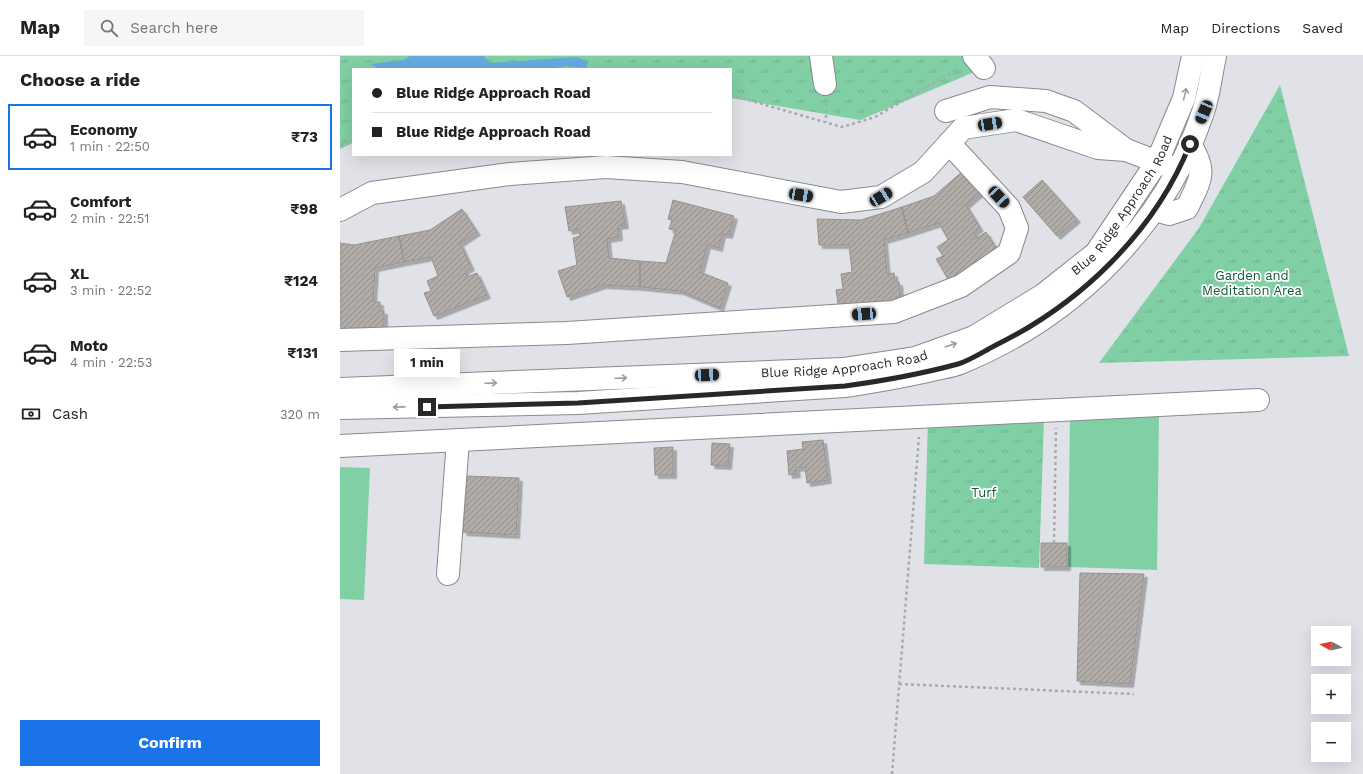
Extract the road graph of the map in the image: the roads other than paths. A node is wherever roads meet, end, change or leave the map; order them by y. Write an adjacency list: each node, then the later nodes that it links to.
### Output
1 (821, 56): 4 (street)
2 (1193, 56): 9 (street, Blue Ridge Approach Road, one-way to 2)
3 (1215, 56): 7 (street, Blue Ridge Approach Road)
4 (825, 84)
5 (946, 111): 8 (street)
6 (949, 143): 8 (street); 11 (street); 13 (street)
7 (1190, 144): 10 (street, Blue Ridge Approach Road); 12 (street)
8 (1126, 150): 9 (street)
9 (1157, 162): 10 (street); 14 (street, Blue Ridge Approach Road, one-way to 9)
10 (1180, 170): 12 (street, Blue Ridge Approach Road)
11 (340, 210)
12 (1155, 210): 14 (street, Blue Ridge Approach Road)
13 (340, 340)
14 (844, 377): 15 (street, Blue Ridge Approach Road, one-way to 14); 19 (street, Blue Ridge Approach Road)
15 (556, 380): 16 (street, Blue Ridge Approach Road, one-way to 15); 19 (street)
16 (470, 384): 17 (street, Blue Ridge Approach Road); 20 (street)
17 (340, 389)
18 (1258, 400): 22 (street)
19 (558, 403): 20 (street, Blue Ridge Approach Road)
20 (470, 406): 21 (street, Blue Ridge Approach Road, one-way to 21)
21 (340, 408)
22 (458, 440): 23 (street); 24 (street)
23 (340, 446)
24 (448, 574)

